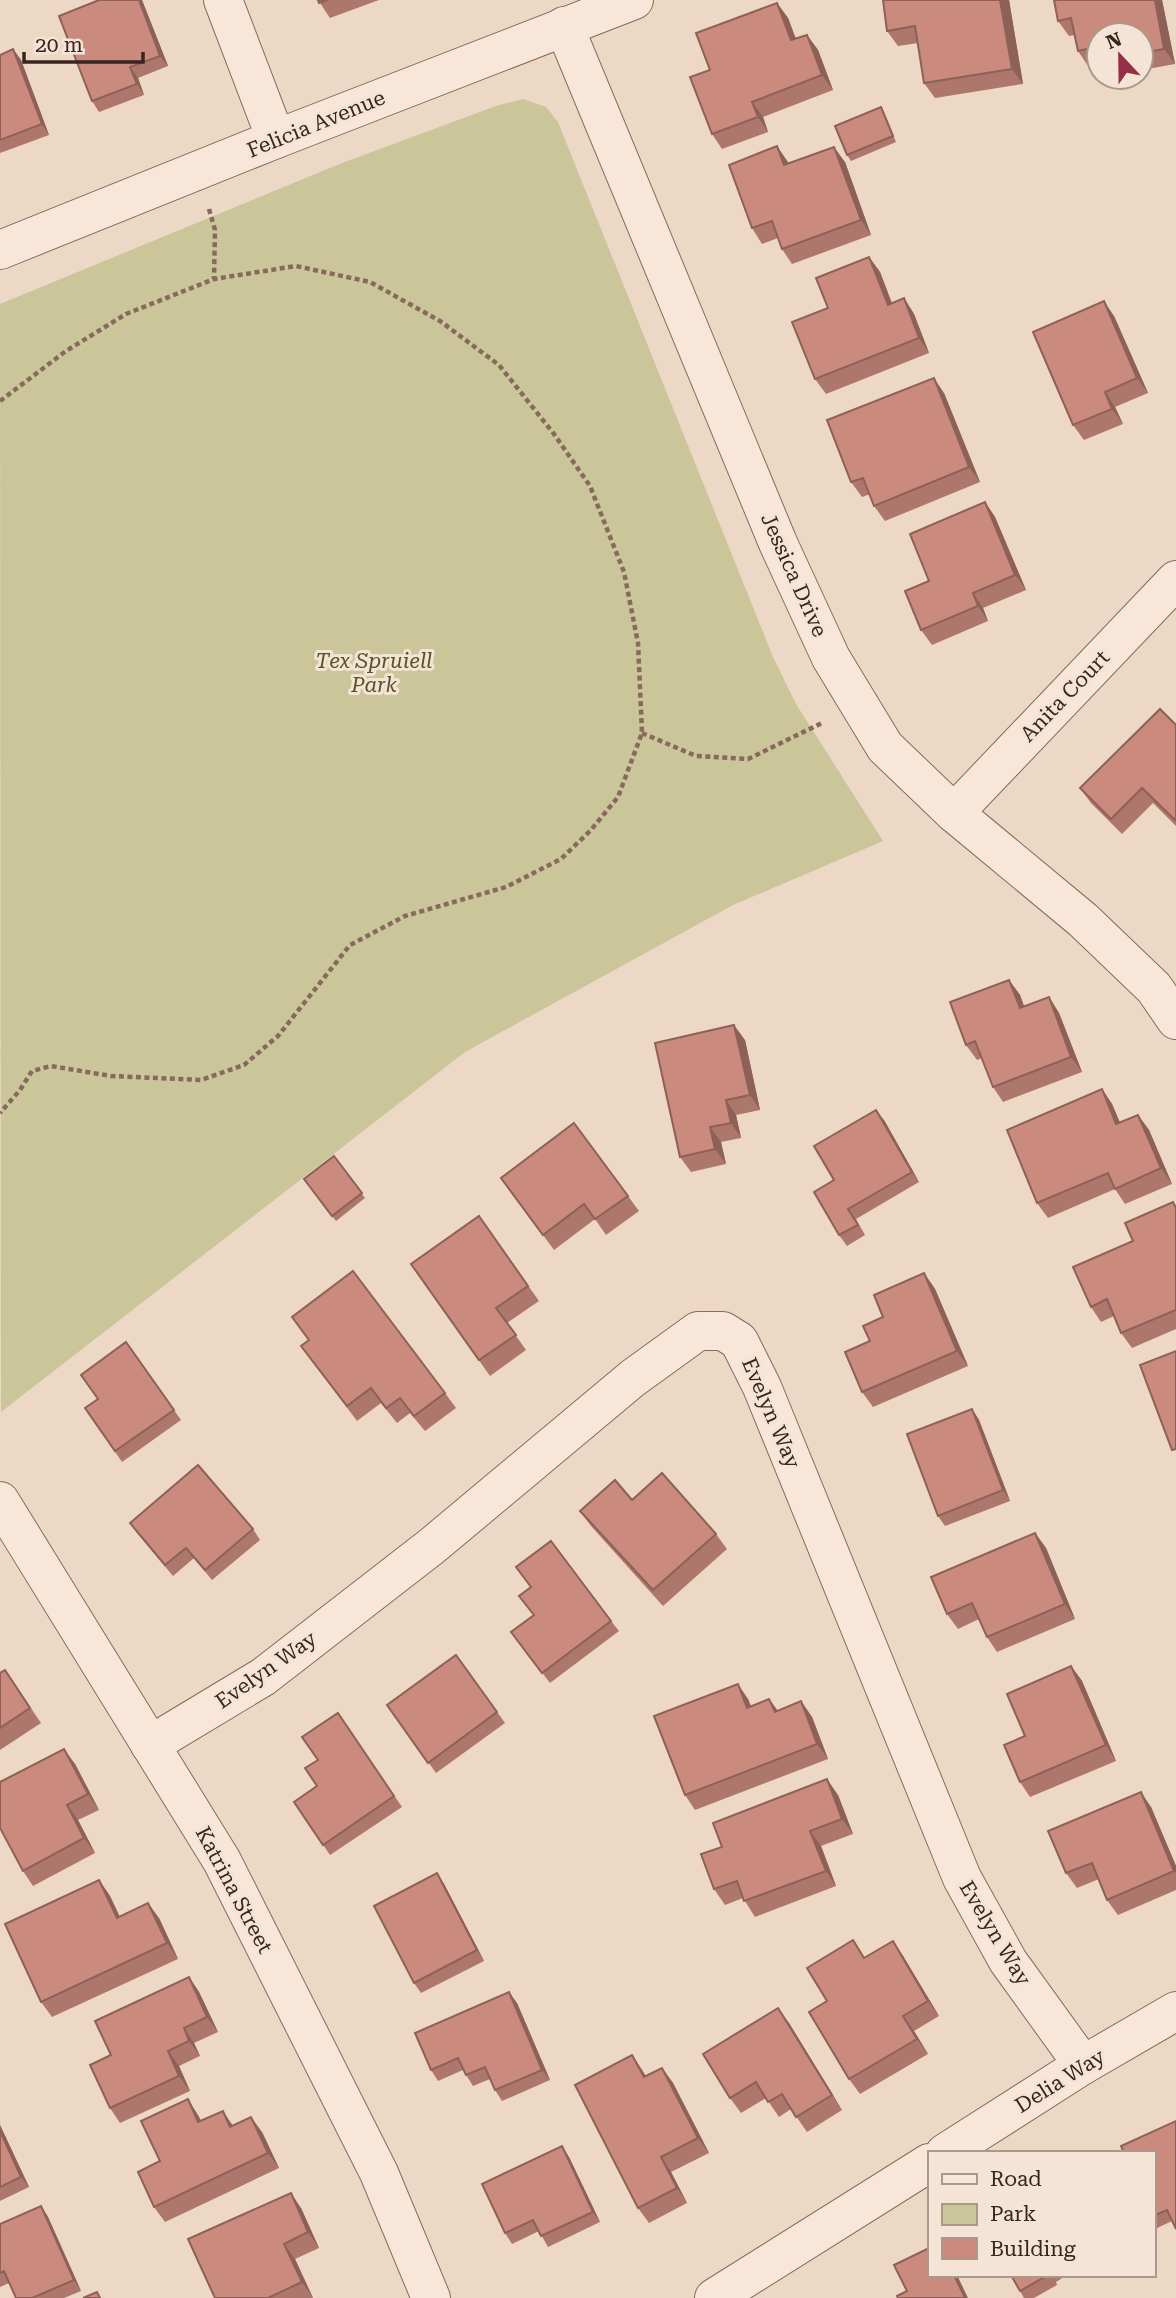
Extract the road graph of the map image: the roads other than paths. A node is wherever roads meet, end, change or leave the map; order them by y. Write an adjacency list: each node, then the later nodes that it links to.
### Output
1 (223, 0): 4 (street)
2 (634, 0): 3 (street, Felicia Avenue)
3 (565, 26): 4 (street, Felicia Avenue); 7 (street, Jessica Drive)
4 (276, 139): 5 (street, Felicia Avenue)
5 (0, 250)
6 (1176, 580): 7 (street, Anita Court)
7 (954, 813): 8 (street, Jessica Drive)
8 (1176, 1020)
9 (0, 1501): 10 (street, Katrina Street)
10 (150, 1745): 12 (street, Evelyn Way); 15 (street, Katrina Street)
11 (1176, 2011): 12 (street, Delia Way)
12 (1083, 2065): 13 (street, Delia Way)
13 (948, 2151)
14 (928, 2163): 16 (street)
15 (431, 2298)
16 (714, 2298)

